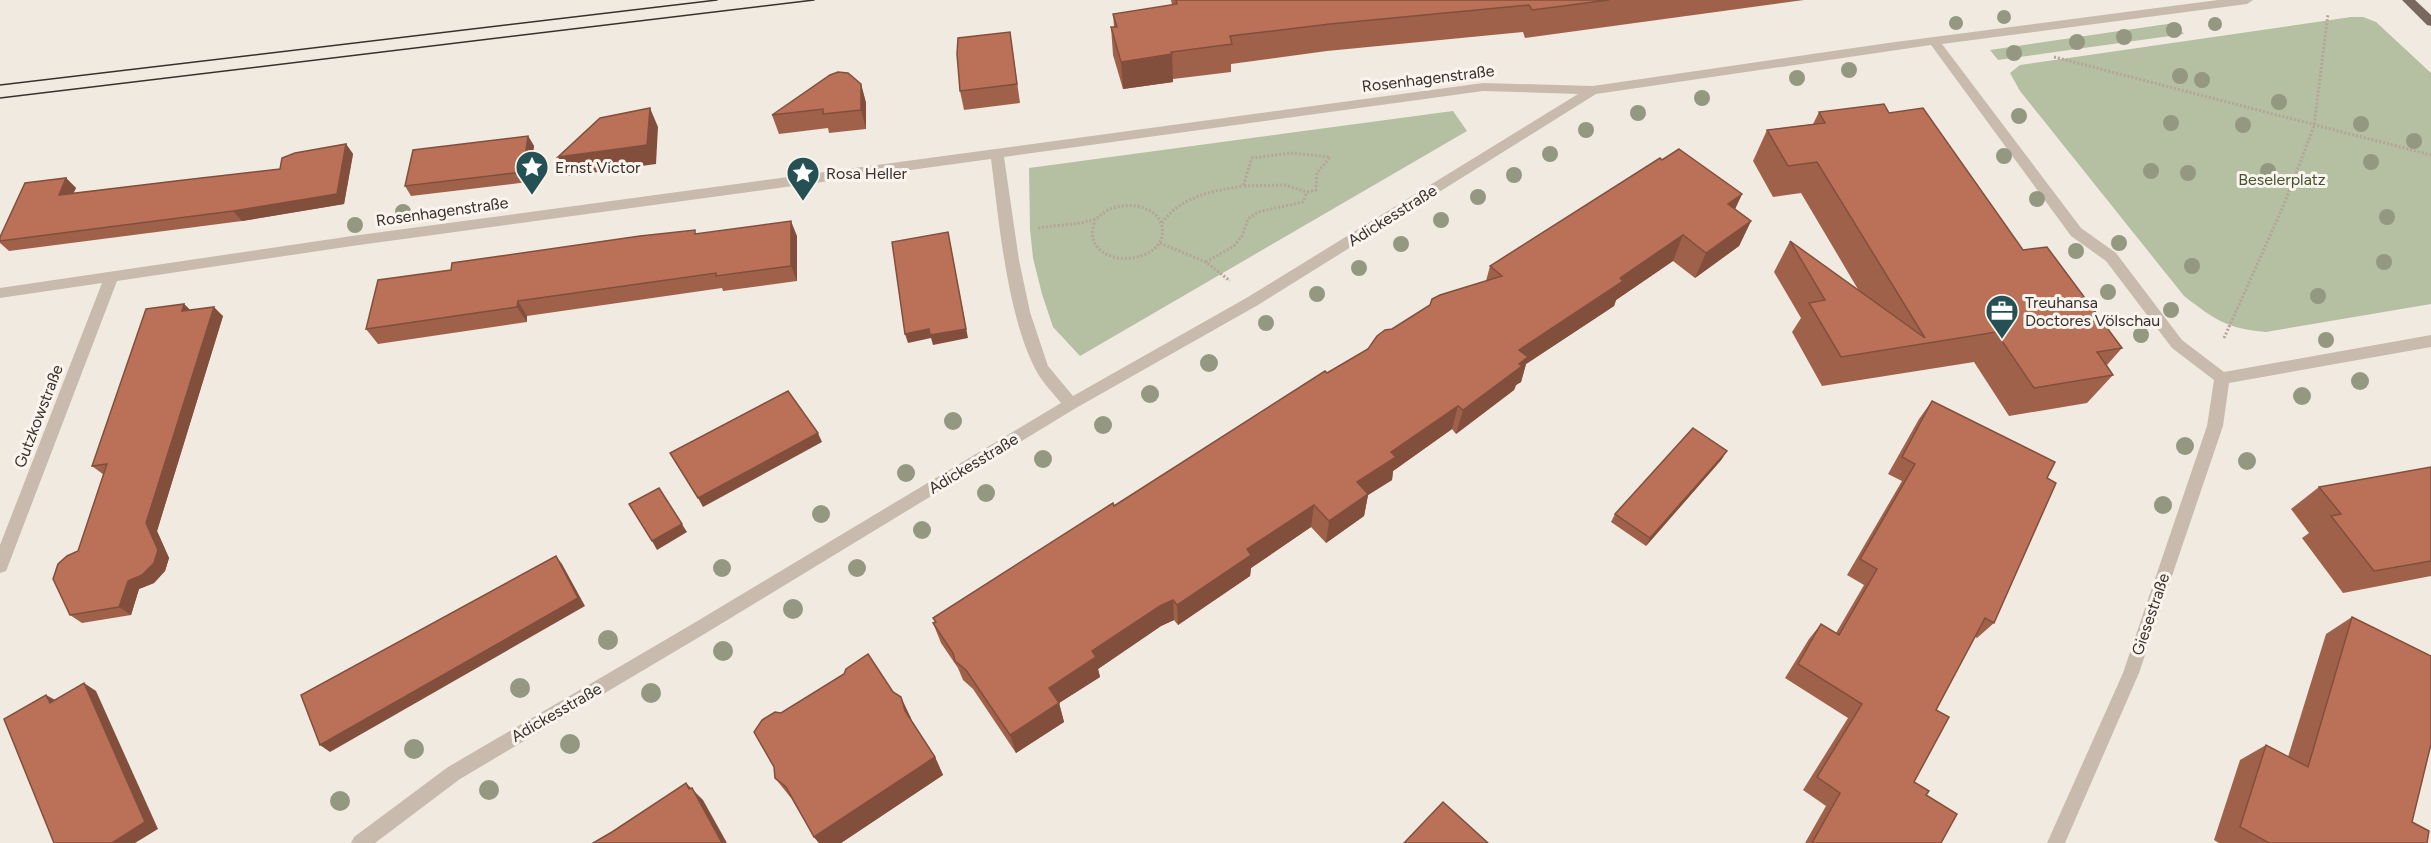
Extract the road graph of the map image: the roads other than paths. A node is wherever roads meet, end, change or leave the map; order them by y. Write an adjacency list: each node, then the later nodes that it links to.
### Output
1 (2247, 0): 4 (street)
2 (2408, 0): 3 (main road)
3 (2431, 22)
4 (1934, 41): 5 (street, Rosenhagenstraße); 10 (street)
5 (1593, 90): 6 (street, Rosenhagenstraße); 11 (street, Adickesstraße)
6 (997, 154): 7 (street, Rosenhagenstraße); 11 (street)
7 (111, 278): 8 (street, Rosenhagenstraße); 12 (street, Gutzkowstraße)
8 (0, 293)
9 (2431, 341): 10 (street)
10 (2222, 378): 14 (street, Giesestraße)
11 (1071, 404): 13 (street, Adickesstraße)
12 (0, 566)
13 (360, 843)
14 (2056, 843)

